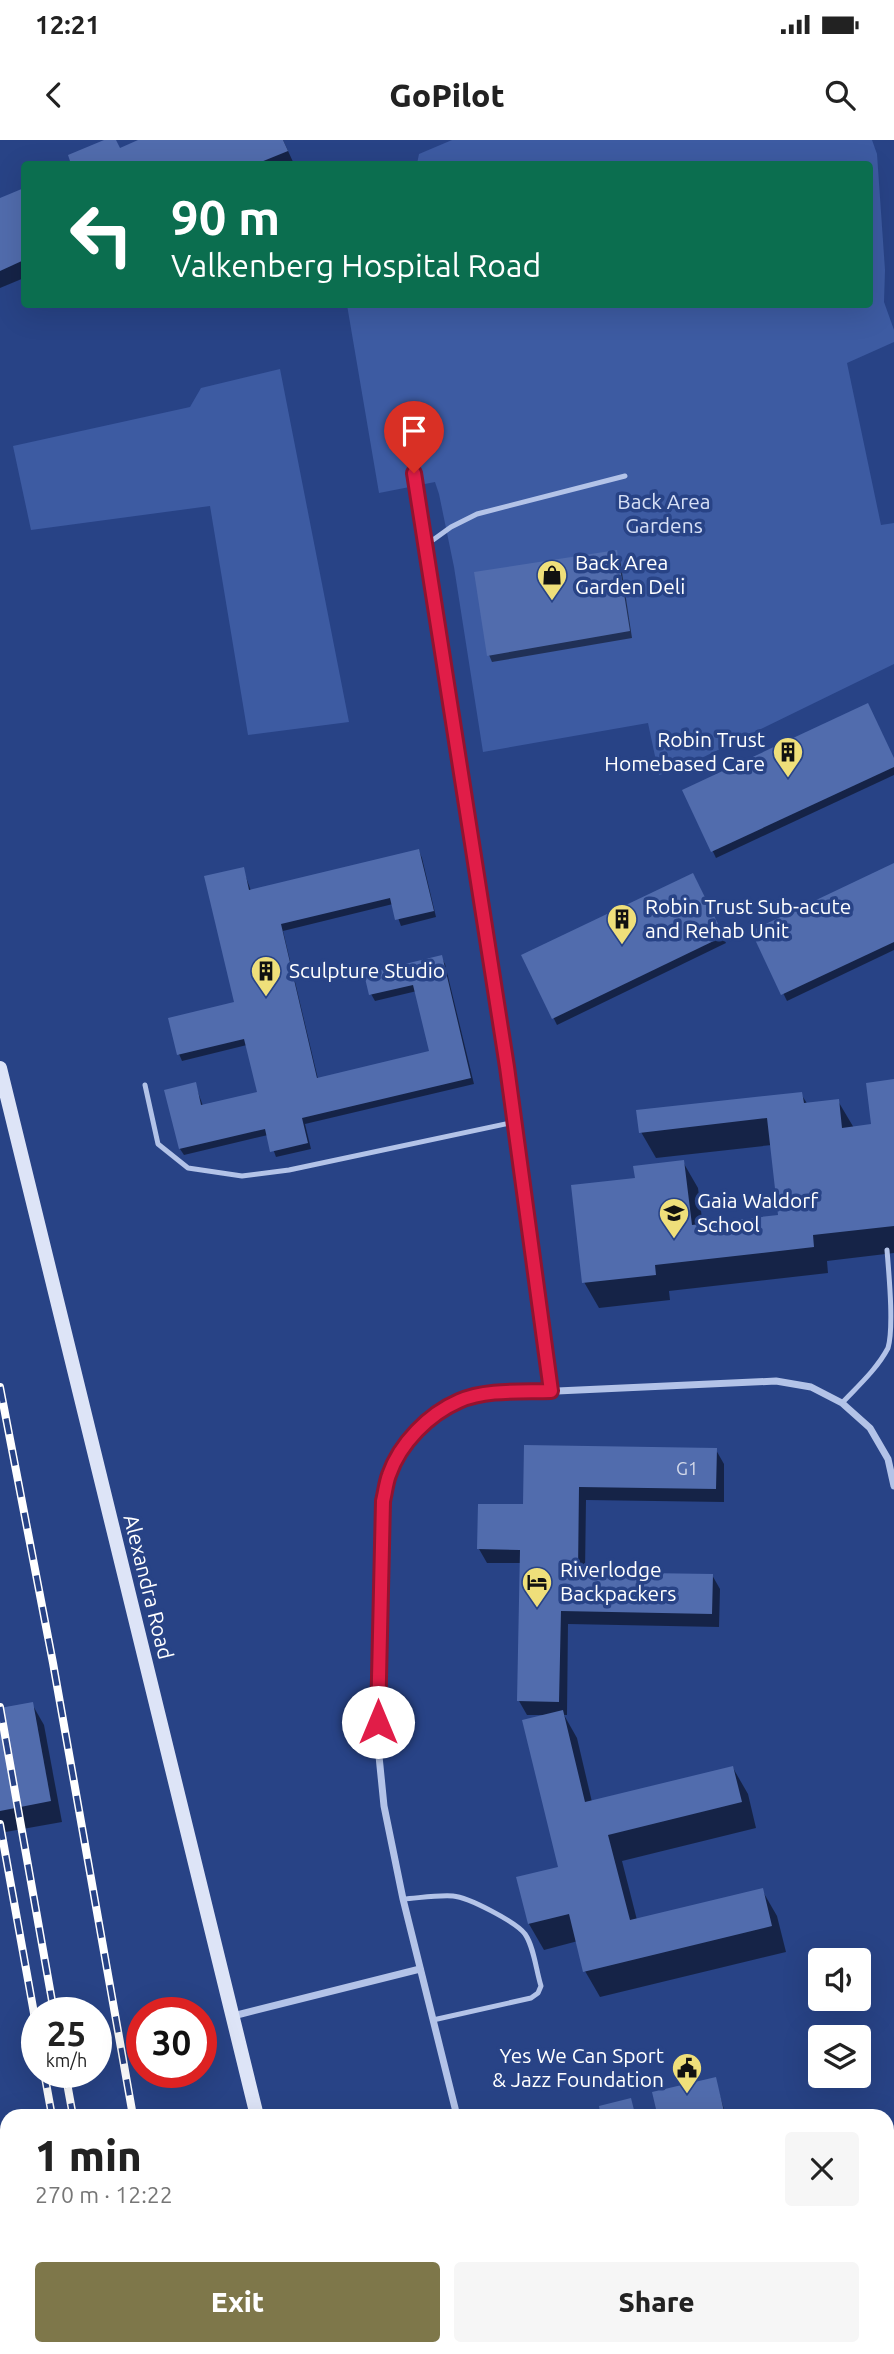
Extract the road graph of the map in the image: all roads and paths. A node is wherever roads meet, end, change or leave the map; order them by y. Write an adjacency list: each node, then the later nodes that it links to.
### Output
1 (414, 473): 3 (street)
2 (625, 476): 3 (lane)
3 (426, 545): 6 (street)
4 (0, 1068): 13 (street, Alexandra Road)
5 (145, 1085): 6 (lane)
6 (515, 1122): 8 (street)
7 (887, 1250): 9 (lane)
8 (551, 1391): 9 (street); 11 (street)
9 (842, 1403): 10 (street)
10 (894, 1486)
11 (403, 1899): 12 (street); 14 (lane)
12 (420, 1969): 13 (street); 14 (street)
13 (233, 2016): 15 (street, Alexandra Road)
14 (433, 2020): 16 (street)
15 (255, 2109)
16 (455, 2109)

